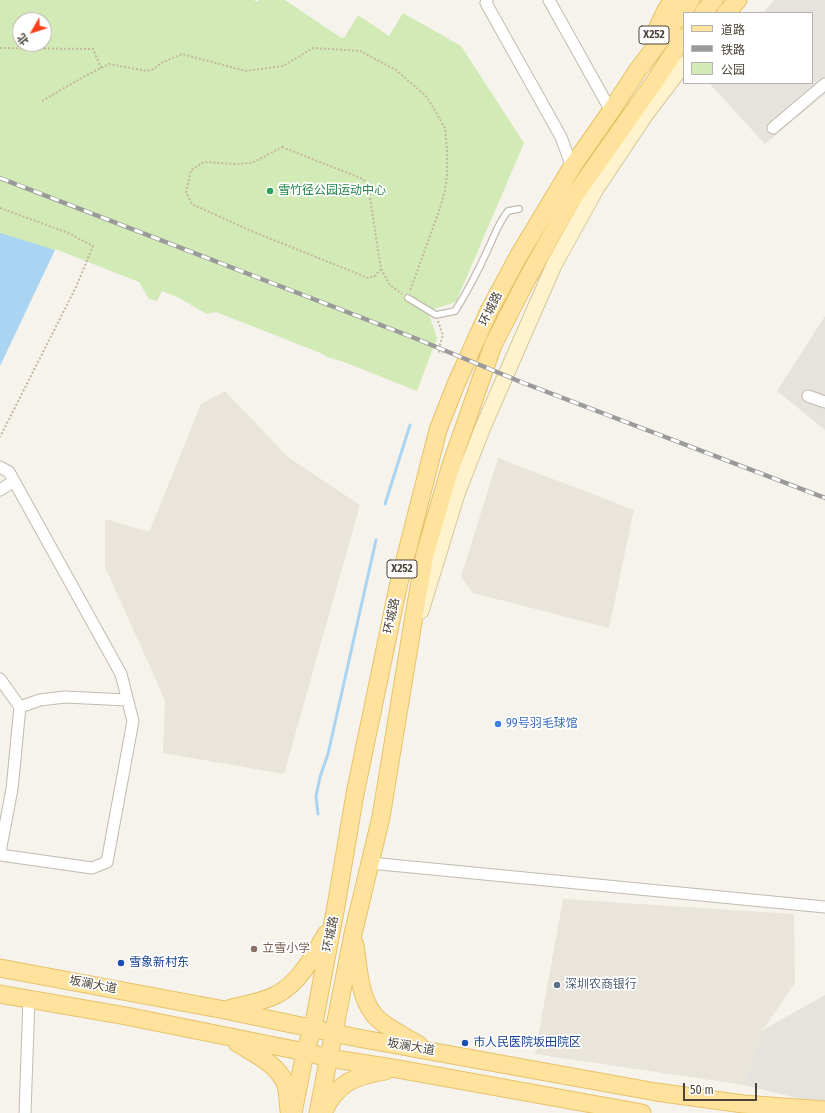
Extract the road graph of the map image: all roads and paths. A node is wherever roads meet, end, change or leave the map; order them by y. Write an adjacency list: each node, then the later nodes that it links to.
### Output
1 (487, 0): 20 (street)
2 (549, 0): 18 (street)
3 (673, 0): 14 (main road, X252)
4 (691, 0): 14 (main road)
5 (714, 0): 7 (main road)
6 (738, 0): 8 (main road)
7 (705, 12)
8 (727, 12)
9 (683, 39): 15 (main road)
10 (0, 48): 13 (path)
11 (683, 59): 15 (main road)
12 (683, 65): 33 (main road)
13 (101, 68): 17 (path); 24 (path)
14 (637, 71): 18 (main road, 环城路 / X252)
15 (653, 84): 33 (main road, 环城路 / X252)
16 (825, 84): 19 (street)
17 (42, 101)
18 (611, 111): 20 (main road, 环城路 / X252)
19 (773, 128)
20 (572, 167): 40 (main road, 环城路 / X252)
21 (0, 208): 29 (path)
22 (519, 209): 25 (lane)
23 (381, 269): 23 (path); 24 (path)
24 (408, 298): 25 (lane)
25 (436, 315): 26 (path)
26 (443, 353)
27 (808, 396): 28 (street)
28 (825, 402)
29 (0, 437)
30 (0, 467): 31 (street)
31 (14, 481): 32 (street); 35 (street)
32 (0, 490)
33 (406, 664): 38 (main road, 环城路 / X252)
34 (0, 679): 36 (street)
35 (128, 700): 36 (street); 37 (street)
36 (20, 707): 37 (street)
37 (0, 853)
38 (370, 863): 39 (street); 41 (main road, 环城路 / X252)
39 (825, 907)
40 (332, 924): 45 (main road); 46 (main road, 环城路 / X252)
41 (353, 934): 47 (main road, 环城路 / X252); 49 (main road)
42 (0, 968): 45 (main road, 坂澜大道)
43 (0, 994): 44 (main road, 坂澜大道)
44 (29, 998): 48 (main road, 坂澜大道); 54 (street)
45 (225, 1010): 46 (main road, 坂澜大道)
46 (313, 1028): 47 (main road, 坂澜大道); 50 (main road, 环城路 / X252)
47 (334, 1034): 49 (main road, 坂澜大道); 51 (main road, 环城路 / X252)
48 (226, 1036): 50 (main road, 坂澜大道); 55 (main road)
49 (426, 1050): 53 (main road, 坂澜大道)
50 (305, 1052): 51 (main road, 坂澜大道); 56 (main road, 环城路 / X252)
51 (329, 1058): 52 (main road, 坂澜大道); 57 (main road, 环城路 / X252)
52 (398, 1069): 58 (main road); 59 (main road, 坂澜大道)
53 (825, 1110)
54 (24, 1113)
55 (289, 1113)
56 (293, 1113)
57 (318, 1113)
58 (323, 1113)
59 (642, 1113)

